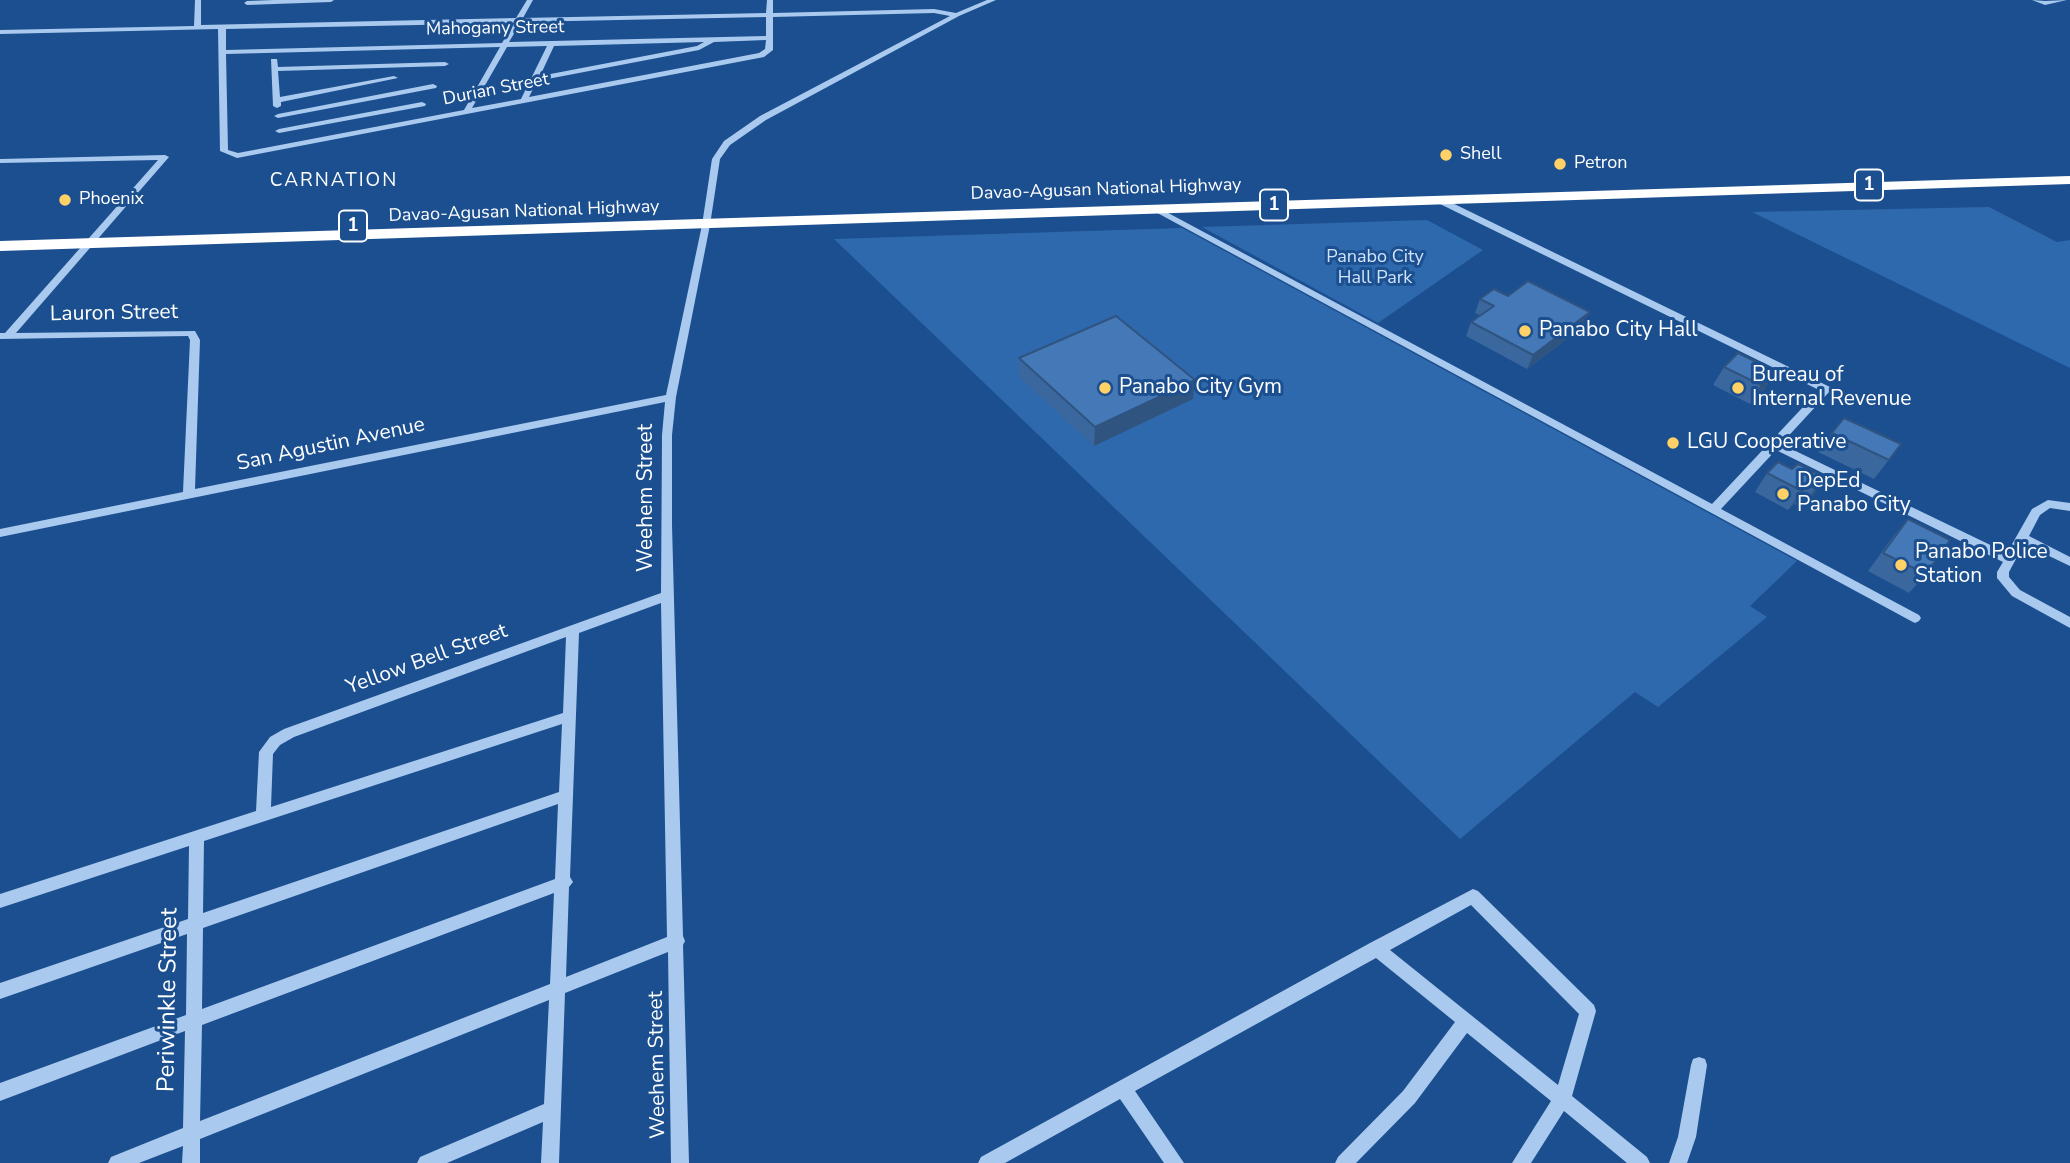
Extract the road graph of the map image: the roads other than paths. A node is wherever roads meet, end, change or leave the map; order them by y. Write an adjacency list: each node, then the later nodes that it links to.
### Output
1 (198, 0): 16 (street)
2 (331, 0): 8 (street)
3 (530, 0): 13 (street)
4 (770, 0): 11 (street)
5 (993, 0): 12 (street, Weehem Street)
6 (2035, 0): 7 (street)
7 (2064, 0)
8 (247, 1): 14 (street)
9 (942, 3): 10 (street)
10 (940, 12): 11 (street); 12 (street)
11 (770, 15): 13 (street); 18 (street)
12 (957, 15): 44 (street, Weehem Street)
13 (520, 20): 14 (street); 21 (street)
14 (247, 26): 15 (street)
15 (222, 27): 16 (street); 24 (street)
16 (197, 28): 17 (street)
17 (0, 32)
18 (769, 38): 19 (street, Mahogany Street); 31 (street, Durian Street)
19 (711, 40): 20 (street, Mahogany Street); 28 (street)
20 (552, 43): 21 (street, Mahogany Street); 28 (street)
21 (504, 44): 22 (street, Mahogany Street); 33 (street)
22 (456, 45): 23 (street, Mahogany Street); 25 (street)
23 (274, 50): 24 (street, Mahogany Street); 26 (street)
24 (222, 52): 37 (street, Durian Street)
25 (445, 64): 26 (street); 29 (street)
26 (275, 69): 30 (street)
27 (394, 78): 30 (street)
28 (535, 79): 31 (street)
29 (432, 86): 32 (street); 34 (street)
30 (277, 100): 34 (street)
31 (524, 100): 33 (street, Durian Street)
32 (422, 104): 35 (street); 36 (street)
33 (467, 111): 35 (street, Durian Street)
34 (278, 116): 36 (street)
35 (406, 123): 37 (street, Durian Street)
36 (279, 131): 37 (street)
37 (282, 147)
38 (0, 161): 47 (street)
39 (2070, 180): 40 (highway, Davao-Agusan National Highway / 1)
40 (1982, 186): 41 (highway, Davao-Agusan National Highway / 1); 42 (highway, Davao-Agusan National Highway / 1)
41 (2070, 187)
42 (1439, 200): 43 (highway, Davao-Agusan National Highway / 1); 52 (street)
43 (1154, 209): 44 (highway, Davao-Agusan National Highway / 1); 55 (street)
44 (706, 221): 47 (highway, Davao-Agusan National Highway / 1); 51 (street, Weehem Street)
45 (52, 234): 46 (highway, Davao-Agusan National Highway / 1); 47 (highway, Davao-Agusan National Highway / 1); 48 (highway)
46 (0, 235)
47 (93, 238): 48 (highway, Davao-Agusan National Highway / 1); 50 (street)
48 (39, 245): 49 (highway, Davao-Agusan National Highway / 1)
49 (0, 246)
50 (4, 335): 53 (street, Lauron Street)
51 (671, 397): 53 (street, San Agustin Avenue); 60 (street, Weehem Street)
52 (1775, 445): 55 (street); 58 (street)
53 (189, 494): 56 (street, San Agustin Avenue)
54 (2070, 507): 57 (street)
55 (1713, 510): 61 (street)
56 (0, 533)
57 (2022, 538): 58 (street); 59 (street)
58 (2010, 560): 62 (street)
59 (2070, 562)
60 (669, 594): 63 (street, Yellow Bell Street); 71 (street, Weehem Street)
61 (1914, 618)
62 (2070, 623)
63 (573, 629): 64 (street); 66 (street, Yellow Bell Street)
64 (570, 716): 65 (street); 66 (street)
65 (567, 795): 68 (street); 70 (street)
66 (263, 816): 67 (street)
67 (197, 837): 69 (street); 70 (street, Periwinkle Street)
68 (565, 882): 73 (street); 75 (street)
69 (0, 901)
70 (195, 924): 74 (street); 75 (street, Periwinkle Street)
71 (677, 940): 73 (street); 87 (street, Weehem Street)
72 (1376, 948): 76 (street); 78 (street); 80 (street)
73 (559, 988): 81 (street); 82 (street)
74 (0, 991)
75 (194, 1021): 79 (street); 82 (street, Periwinkle Street)
76 (1466, 1021): 80 (street); 90 (street)
77 (1699, 1065): 93 (street)
78 (1122, 1088): 88 (street); 89 (street)
79 (0, 1092)
80 (1562, 1099): 91 (street); 92 (street)
81 (553, 1109): 85 (street); 86 (street)
82 (191, 1134): 83 (street); 84 (street, Periwinkle Street)
83 (117, 1163)
84 (191, 1163)
85 (426, 1163)
86 (550, 1163)
87 (680, 1163)
88 (987, 1163)
89 (1175, 1163)
90 (1344, 1163)
91 (1521, 1163)
92 (1641, 1163)
93 (1678, 1163)

